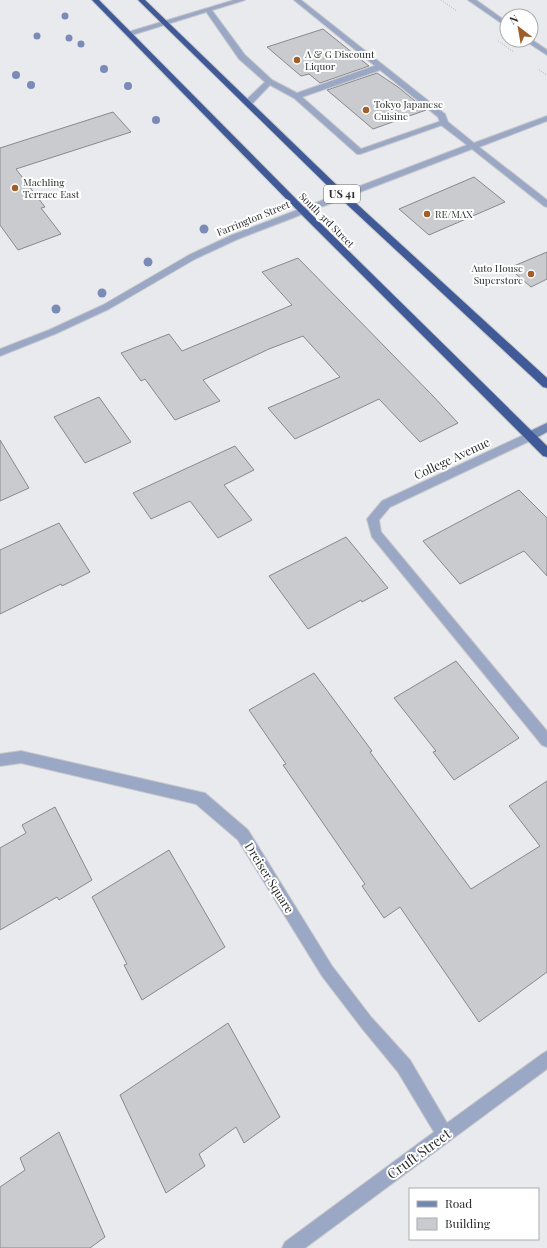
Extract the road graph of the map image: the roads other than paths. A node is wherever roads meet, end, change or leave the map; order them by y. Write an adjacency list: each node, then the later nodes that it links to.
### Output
1 (95, 0): 10 (highway, South 3rd Street)
2 (141, 0): 9 (highway, US 41)
3 (207, 0): 7 (street)
4 (242, 0): 7 (street)
5 (298, 0): 11 (street)
6 (471, 0): 8 (street)
7 (212, 9): 9 (street); 12 (street)
8 (499, 19)
9 (165, 23): 10 (street); 14 (highway, US 41)
10 (129, 33): 20 (highway, South 3rd Street)
11 (380, 67): 13 (street); 16 (street)
12 (269, 82): 13 (street); 14 (street)
13 (297, 96): 16 (street)
14 (248, 103): 18 (highway, US 41)
15 (547, 118): 17 (street, Farrington Street)
16 (444, 123): 17 (street)
17 (472, 146): 18 (street, Farrington Street); 19 (street)
18 (343, 196): 20 (street, Farrington Street); 22 (highway, US 41)
19 (547, 204)
20 (302, 210): 21 (street, Farrington Street); 24 (highway, South 3rd Street)
21 (0, 353)
22 (547, 384)
23 (547, 427): 24 (street, College Avenue)
24 (530, 436): 25 (highway, South 3rd Street); 26 (street, College Avenue)
25 (547, 453)
26 (547, 741)
27 (0, 760): 29 (street, Dreiser Square)
28 (547, 1059): 29 (street, Cruft Street)
29 (445, 1135): 30 (street, Cruft Street)
30 (292, 1248)

